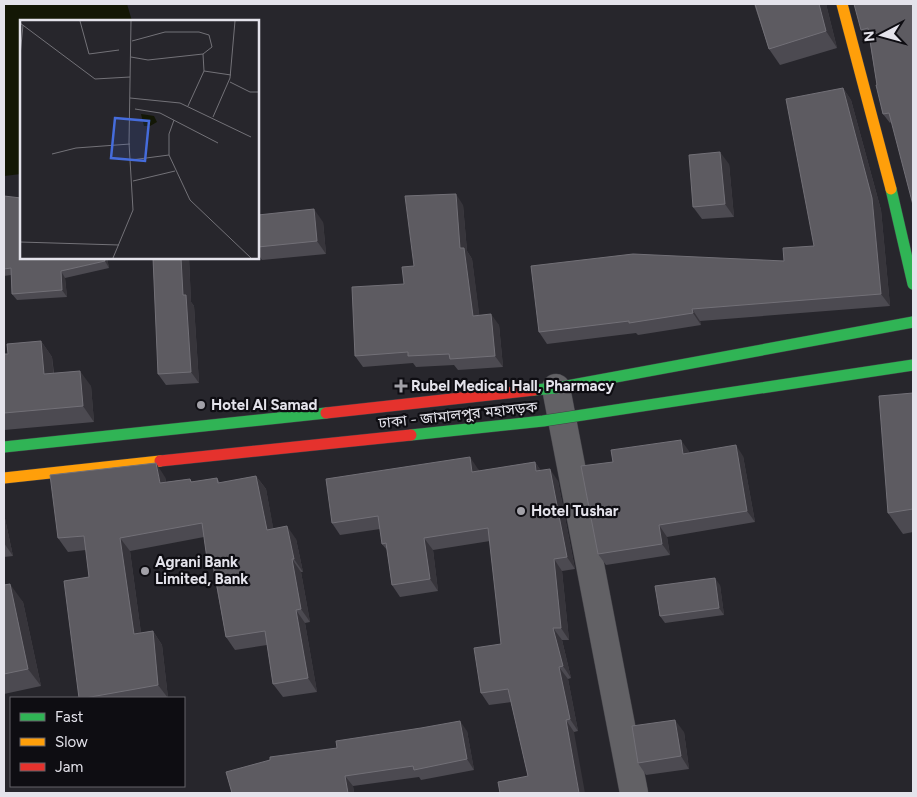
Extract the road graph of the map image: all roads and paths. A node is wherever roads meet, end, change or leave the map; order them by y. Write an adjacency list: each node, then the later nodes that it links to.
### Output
1 (842, 4): 2 (main road)
2 (913, 284)
3 (913, 322): 5 (main road)
4 (913, 365): 7 (main road, ঢাকা - জামালপুর মহাসড়ক, bridge)
5 (556, 388): 6 (main road); 8 (street)
6 (4, 447)
7 (4, 478)
8 (634, 793)

